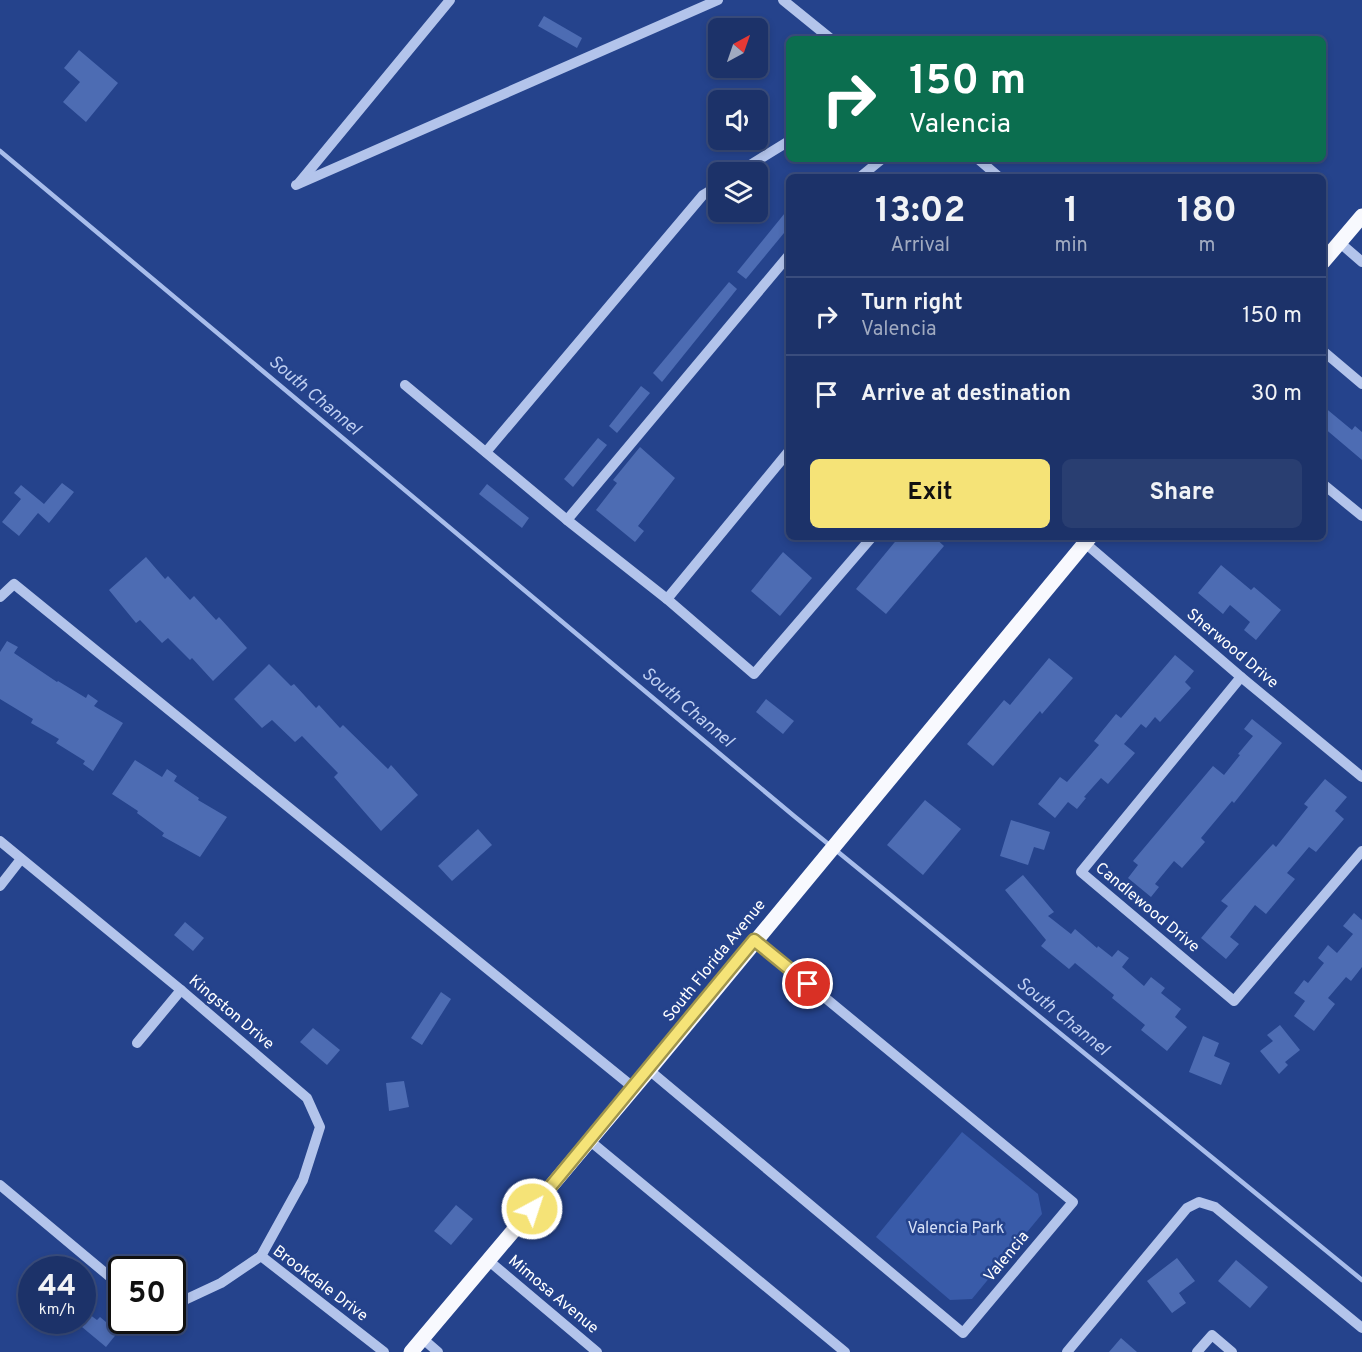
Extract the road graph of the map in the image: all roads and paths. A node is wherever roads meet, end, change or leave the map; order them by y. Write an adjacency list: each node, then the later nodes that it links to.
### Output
1 (450, 0): 2 (street)
2 (718, 0)
3 (783, 0): 4 (street)
4 (827, 36)
5 (786, 143): 6 (street)
6 (755, 162)
7 (878, 162): 9 (street)
8 (982, 162): 10 (street)
9 (864, 174)
10 (996, 174)
11 (708, 192): 20 (street)
12 (1362, 216): 13 (main road)
13 (1339, 242): 14 (main road); 16 (street)
14 (1326, 258)
15 (786, 259): 24 (street)
16 (1362, 262)
17 (1326, 354): 18 (street)
18 (1362, 384)
19 (405, 385): 20 (street)
20 (486, 452): 24 (street)
21 (786, 455): 28 (street)
22 (1326, 486): 23 (street)
23 (1362, 516)
24 (567, 520): 28 (street)
25 (869, 540): 28 (street)
26 (1088, 540): 29 (street, Sherwood Drive); 35 (main road, South Florida Avenue)
27 (0, 597): 39 (street)
28 (667, 599)
29 (1241, 677): 30 (street, Sherwood Drive); 32 (street, Candlewood Drive)
30 (1362, 777)
31 (0, 841): 33 (street, Kingston Drive)
32 (1362, 851)
33 (21, 858): 34 (street); 36 (street, Kingston Drive)
34 (0, 886)
35 (754, 940): 38 (main road, South Florida Avenue); 38 (street, Valencia)
36 (181, 990): 37 (street); 42 (street, Kingston Drive)
37 (136, 1043)
38 (649, 1070): 39 (main road, South Florida Avenue)
39 (634, 1088): 40 (main road, South Florida Avenue)
40 (590, 1141): 43 (main road, South Florida Avenue); 52 (street)
41 (0, 1185): 44 (street)
42 (261, 1256): 45 (street, Brookdale Drive); 48 (street, Brookdale Drive)
43 (489, 1261): 47 (main road, South Florida Avenue); 51 (street, Mimosa Avenue)
44 (108, 1275)
45 (186, 1299)
46 (1362, 1328): 53 (street)
47 (423, 1339): 49 (main road, South Florida Avenue); 50 (street)
48 (384, 1352)
49 (411, 1352)
50 (438, 1352)
51 (597, 1352)
52 (844, 1352)
53 (1067, 1352)
54 (1197, 1352): 55 (street)
55 (1232, 1352)

